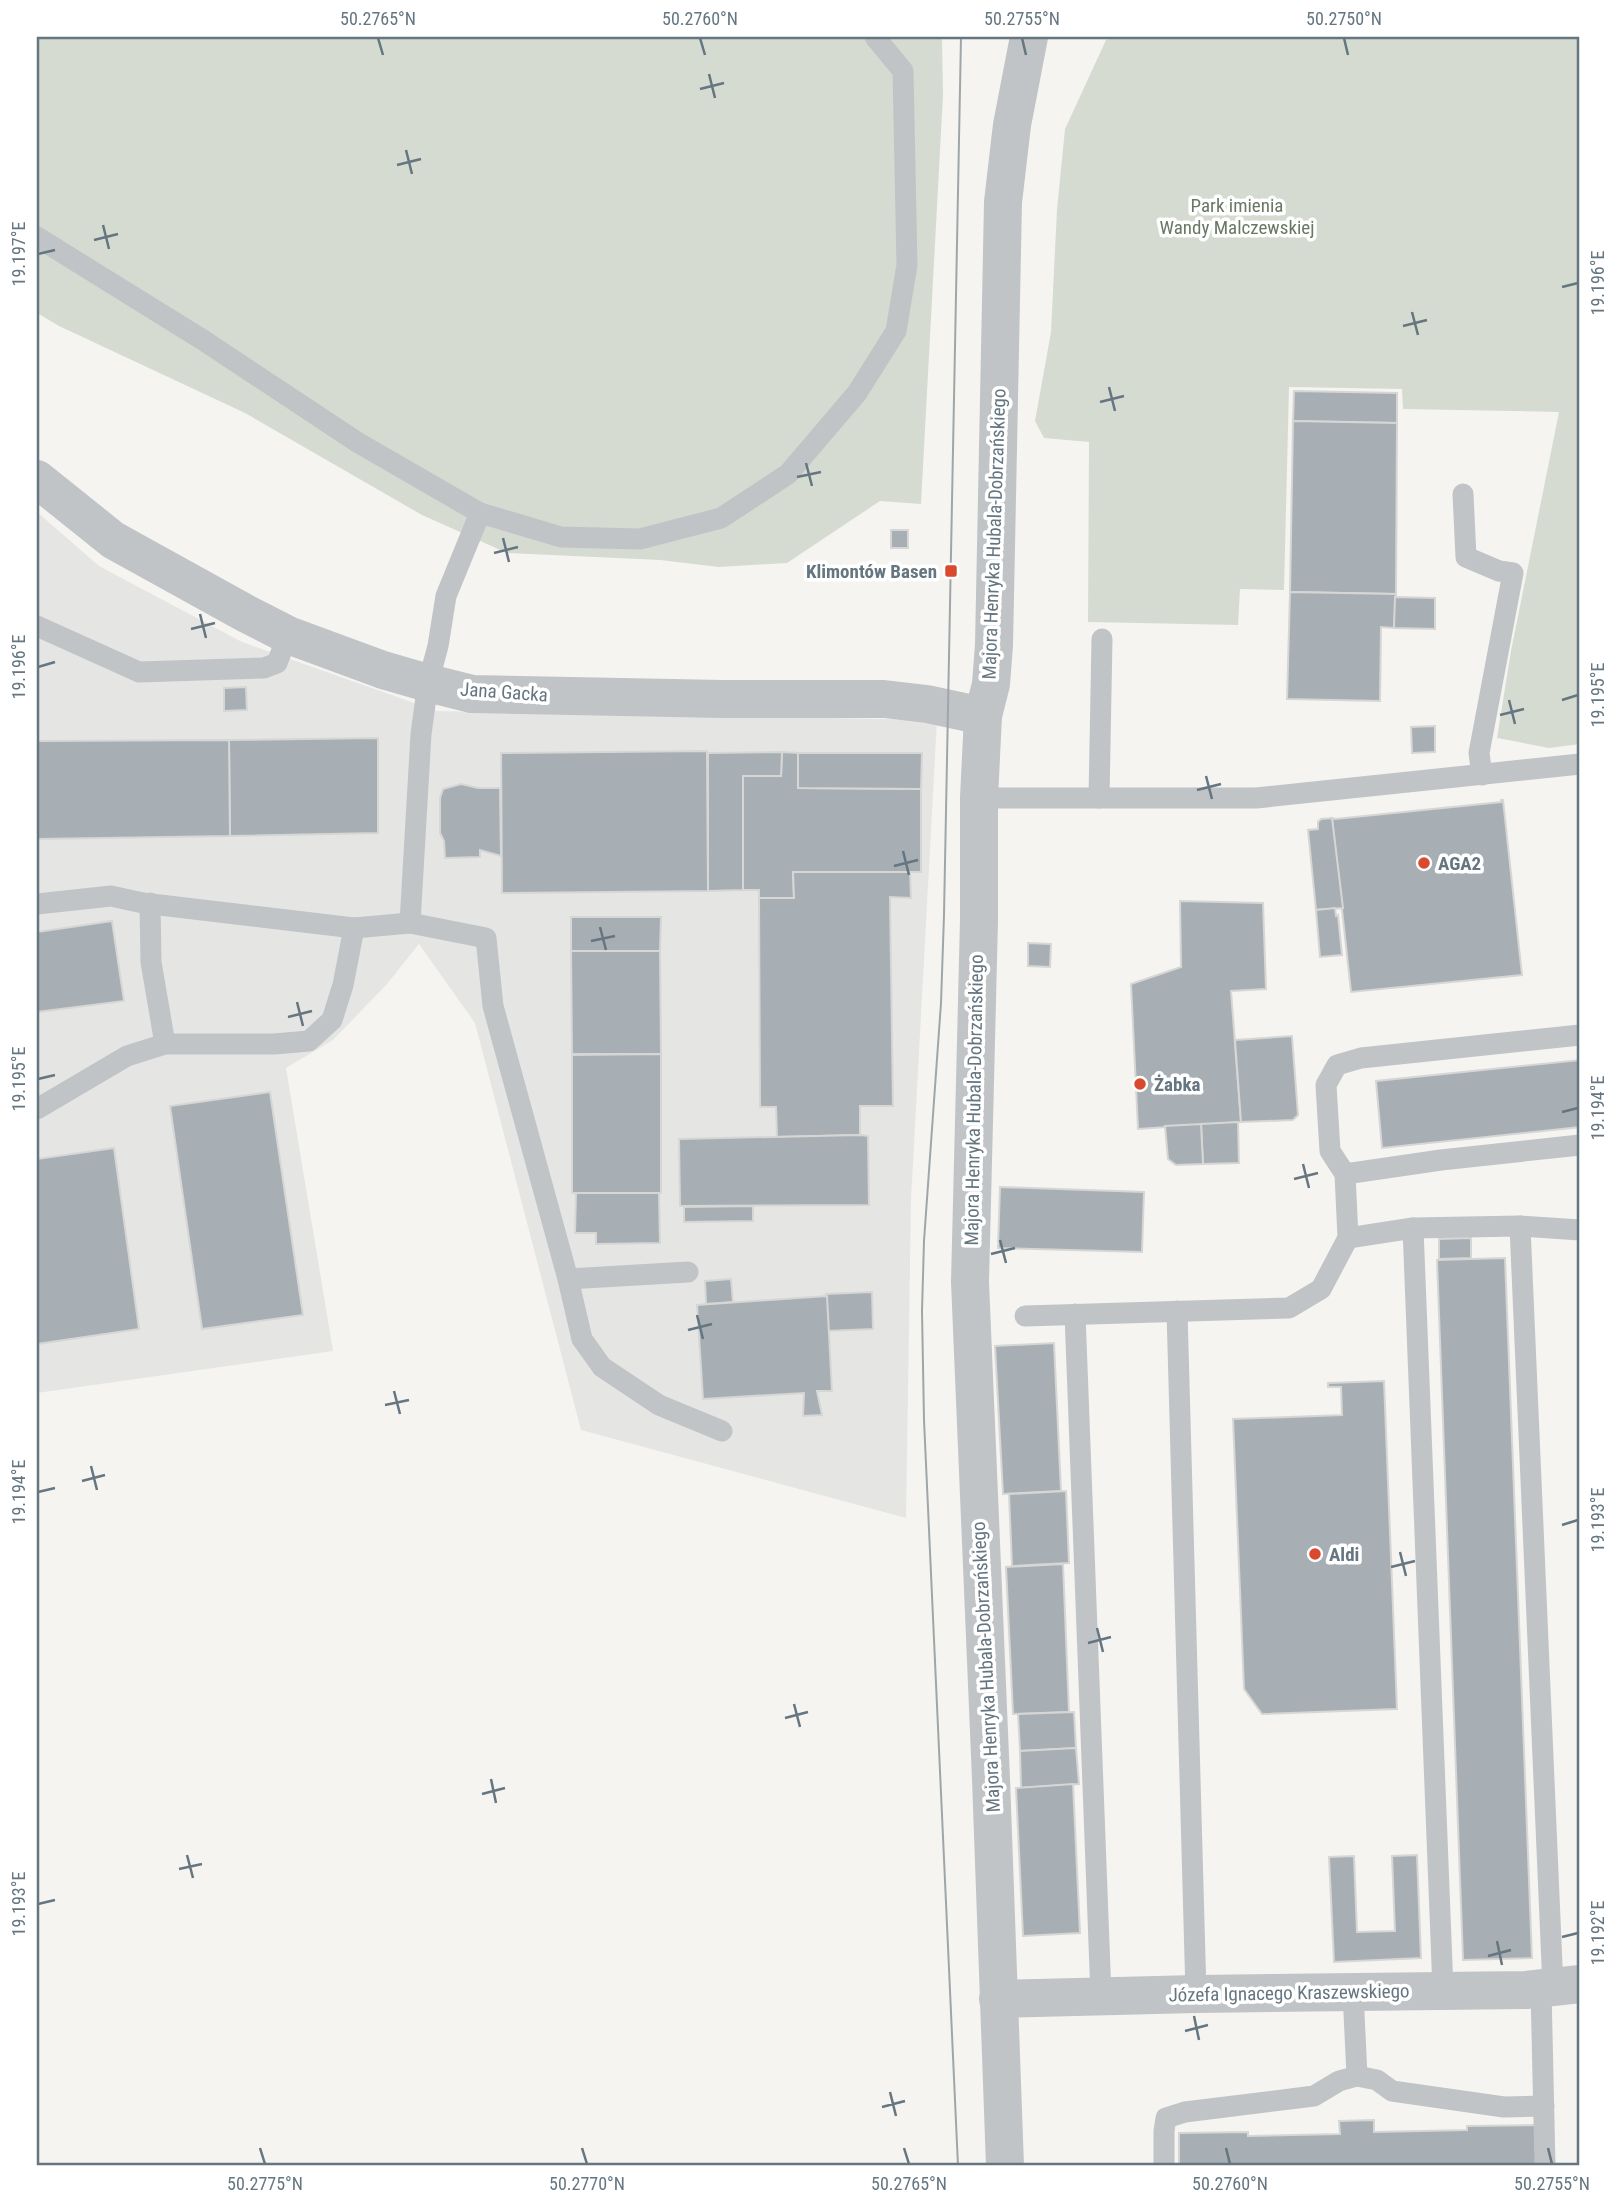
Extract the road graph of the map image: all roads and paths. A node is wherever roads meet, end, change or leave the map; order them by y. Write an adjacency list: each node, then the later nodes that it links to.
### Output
1 (874, 37): 6 (lane)
2 (1029, 37): 11 (street, Majora Henryka Hubala-Dobrzańskiego)
3 (37, 237): 6 (lane)
4 (37, 480): 8 (street, Jana Gacka)
5 (1463, 494): 13 (lane)
6 (480, 513): 10 (lane)
7 (37, 626): 8 (lane)
8 (288, 635): 10 (street, Jana Gacka)
9 (1102, 639): 14 (lane)
10 (428, 683): 11 (street, Jana Gacka); 18 (lane)
11 (983, 716): 15 (street, Majora Henryka Hubala-Dobrzańskiego)
12 (1580, 764): 13 (lane)
13 (1482, 775): 14 (lane)
14 (1099, 798): 15 (lane)
15 (979, 799): 40 (street, Majora Henryka Hubala-Dobrzańskiego)
16 (150, 903): 17 (lane); 19 (lane); 21 (lane)
17 (37, 904)
18 (410, 923): 19 (lane); 30 (lane)
19 (354, 928): 21 (lane)
20 (1580, 1035): 24 (lane)
21 (165, 1044): 22 (lane)
22 (37, 1109)
23 (1580, 1145): 24 (lane)
24 (1345, 1174): 28 (lane)
25 (1520, 1226): 26 (lane); 27 (lane); 35 (lane)
26 (1413, 1228): 28 (lane); 36 (lane)
27 (1580, 1230)
28 (1348, 1238): 31 (lane)
29 (688, 1272): 30 (lane)
30 (568, 1279): 34 (lane)
31 (1177, 1311): 32 (lane); 38 (lane)
32 (1075, 1314): 33 (lane); 39 (lane)
33 (1025, 1316)
34 (722, 1431)
35 (1558, 1987): 36 (street, Józefa Ignacego Kraszewskiego); 42 (lane)
36 (1443, 1990): 37 (street, Józefa Ignacego Kraszewskiego)
37 (1353, 1992): 38 (street, Józefa Ignacego Kraszewskiego); 41 (lane)
38 (1196, 1994): 39 (street, Józefa Ignacego Kraszewskiego)
39 (1101, 1996): 40 (street, Józefa Ignacego Kraszewskiego)
40 (998, 1999): 43 (street, Majora Henryka Hubala-Dobrzańskiego)
41 (1357, 2076): 42 (lane); 44 (lane)
42 (1544, 2106): 45 (lane)
43 (1005, 2166)
44 (1164, 2166)
45 (1545, 2166)

